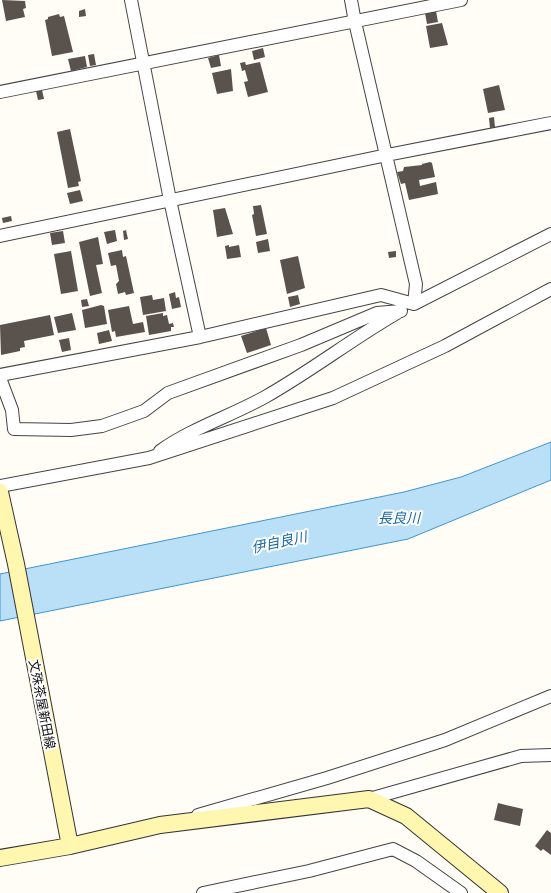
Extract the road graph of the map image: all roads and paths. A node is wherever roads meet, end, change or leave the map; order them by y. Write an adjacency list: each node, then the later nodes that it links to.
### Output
1 (132, 0): 5 (street)
2 (351, 0): 4 (street)
3 (461, 0): 4 (street)
4 (355, 22): 5 (street); 8 (street)
5 (145, 62): 6 (street); 9 (street)
6 (0, 92)
7 (551, 123): 8 (street)
8 (387, 155): 9 (street); 13 (street)
9 (170, 200): 11 (street); 15 (street)
10 (551, 234): 13 (street)
11 (0, 236)
12 (551, 289): 17 (street)
13 (414, 304): 14 (street); 15 (street)
14 (401, 311): 16 (street); 17 (street)
15 (200, 337): 16 (street)
16 (0, 376)
17 (149, 458): 18 (street)
18 (0, 486)
19 (2, 498): 24 (street, 文殊茶屋新田線)
20 (551, 696): 23 (street)
21 (551, 755): 22 (street)
22 (369, 799): 23 (street); 28 (street)
23 (160, 825): 24 (street)
24 (70, 846): 25 (street)
25 (0, 858)
26 (203, 893): 27 (street)
27 (461, 893)
28 (500, 893)

